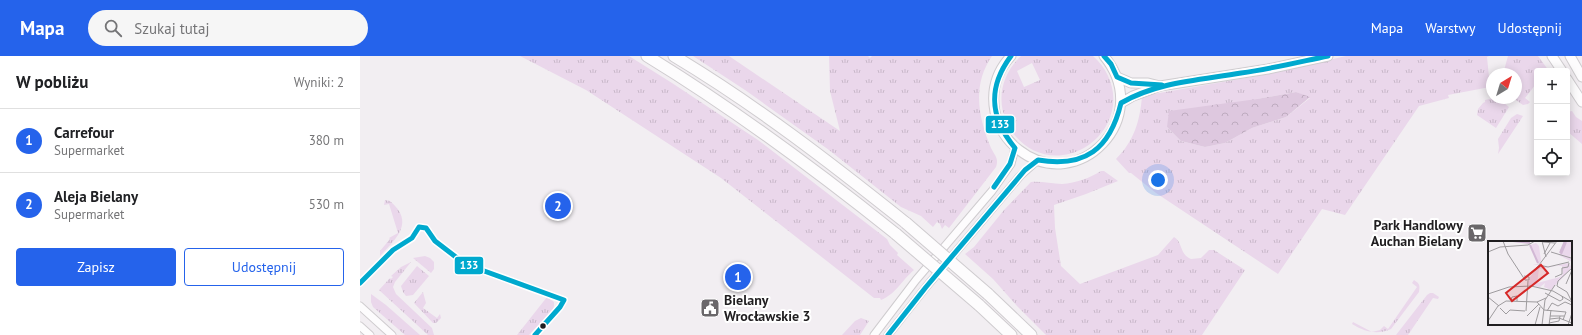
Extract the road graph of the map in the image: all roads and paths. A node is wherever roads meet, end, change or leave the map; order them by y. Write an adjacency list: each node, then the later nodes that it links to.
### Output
1 (647, 56): 23 (highway, bridge)
2 (674, 56): 24 (highway, bridge)
3 (1011, 56): 15 (main road)
4 (1104, 56): 9 (main road)
5 (1328, 56): 12 (main road)
6 (1552, 56): 8 (main road)
7 (1570, 56): 10 (main road)
8 (1560, 68)
9 (1117, 77): 12 (main road); 14 (main road)
10 (1582, 77)
11 (1570, 84): 13 (main road)
12 (1160, 86): 14 (main road)
13 (1582, 102)
14 (1121, 103): 16 (main road)
15 (1015, 148): 16 (main road); 21 (street)
16 (1038, 160): 22 (street)
17 (360, 306): 20 (street)
18 (360, 326): 19 (street)
19 (370, 335)
20 (392, 335)
21 (874, 335)
22 (888, 335)
23 (1011, 335)
24 (1031, 335)

